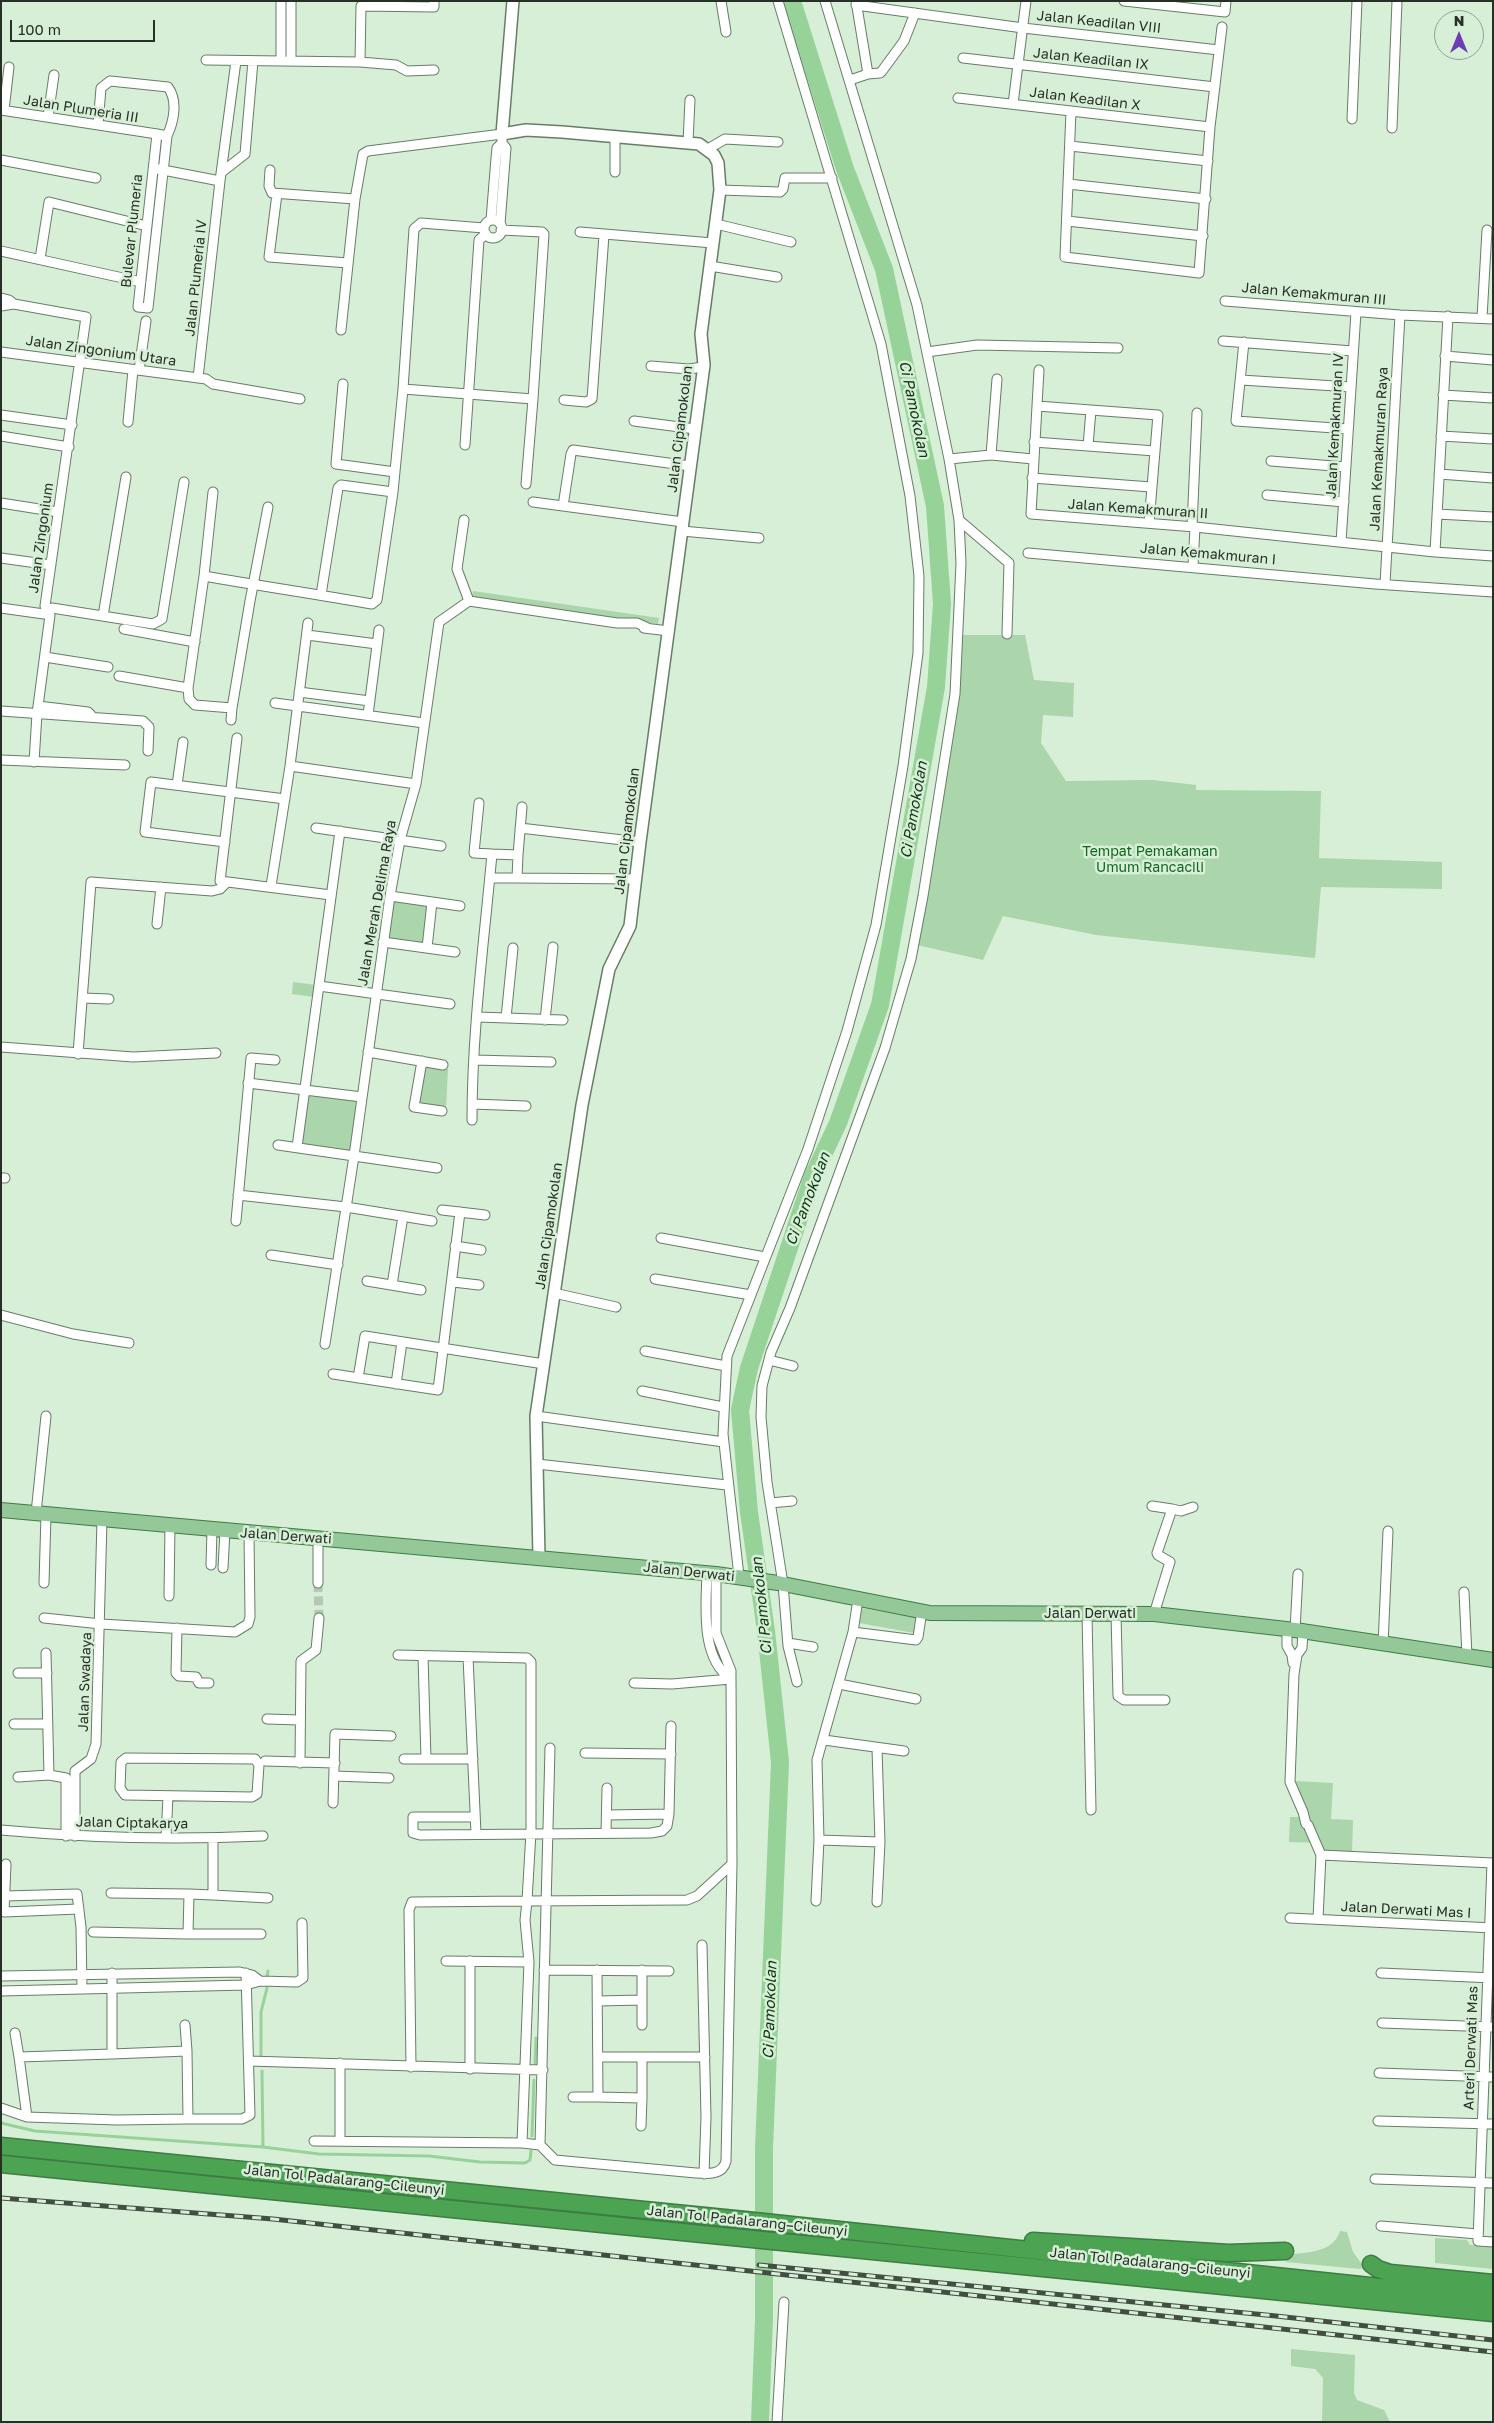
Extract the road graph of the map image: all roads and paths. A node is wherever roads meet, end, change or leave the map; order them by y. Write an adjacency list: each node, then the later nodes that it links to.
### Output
1 (281, 1): 23 (street)
2 (291, 1): 24 (street)
3 (434, 1): 25 (street)
4 (513, 1): 46 (street)
5 (721, 1): 17 (street)
6 (778, 1): 59 (street)
7 (825, 1): 31 (street)
8 (1026, 1): 16 (street)
9 (1124, 1): 10 (street)
10 (1226, 1)
11 (1357, 1): 39 (street)
12 (1397, 1): 42 (street)
13 (856, 3): 14 (street, Jalan Keadilan VIII); 29 (street)
14 (915, 13): 16 (street, Jalan Keadilan VIII); 29 (street)
15 (1222, 27): 18 (street)
16 (1023, 28): 18 (street, Jalan Keadilan VIII); 26 (street)
17 (726, 32)
18 (1219, 50): 32 (street)
19 (963, 58): 26 (street, Jalan Keadilan IX)
20 (206, 60): 21 (street)
21 (236, 61): 22 (street); 57 (street, Jalan Plumeria IV)
22 (253, 61): 23 (street); 57 (street)
23 (280, 61): 24 (street)
24 (291, 61): 25 (street)
25 (360, 62): 28 (street)
26 (1017, 65): 32 (street, Jalan Keadilan IX); 35 (street)
27 (9, 67): 36 (street)
28 (434, 70)
29 (868, 74): 31 (street)
30 (54, 76): 38 (street)
31 (850, 80): 99 (street)
32 (1215, 86): 41 (street)
33 (958, 98): 35 (street, Jalan Keadilan X)
34 (690, 100): 47 (street)
35 (1013, 104): 37 (street, Jalan Keadilan X)
36 (3, 110): 38 (street, Jalan Plumeria III)
37 (1071, 111): 41 (street, Jalan Keadilan X); 49 (street)
38 (48, 117): 40 (street, Jalan Plumeria III)
39 (1352, 119)
40 (98, 125): 43 (street, Jalan Plumeria III); 44 (street, Bulevar Plumeria)
41 (1210, 127): 52 (street)
42 (1392, 128)
43 (156, 134): 44 (street); 53 (street, Bulevar Plumeria)
44 (167, 136): 54 (street, Bulevar Plumeria)
45 (615, 136): 46 (street); 47 (street); 56 (street)
46 (502, 139): 63 (street); 65 (street); 69 (street)
47 (688, 142): 50 (street)
48 (778, 142): 50 (street)
49 (1070, 146): 52 (street); 60 (street)
50 (708, 149): 61 (street, Jalan Cipamokolan)
51 (1, 160): 58 (street)
52 (1208, 162): 64 (street)
53 (153, 169): 54 (street); 68 (street, Bulevar Plumeria)
54 (163, 170): 57 (street); 82 (street, Bulevar Plumeria)
55 (270, 170): 62 (street)
56 (615, 172)
57 (221, 176): 107 (street, Jalan Plumeria IV)
58 (96, 178)
59 (832, 178): 61 (street); 285 (street)
60 (1068, 184): 64 (street); 66 (street)
61 (720, 190): 67 (street, Jalan Cipamokolan)
62 (277, 194): 63 (street); 79 (street)
63 (355, 199): 79 (street)
64 (1206, 199): 74 (street)
65 (491, 220): 69 (street); 71 (street)
66 (1067, 221): 74 (street); 74 (street)
67 (716, 224): 75 (street); 76 (street, Jalan Cipamokolan)
68 (147, 226): 78 (street); 82 (street, Bulevar Plumeria)
69 (501, 227): 71 (street); 117 (street)
70 (1487, 230): 90 (street)
71 (485, 231): 112 (street); 113 (street)
72 (580, 232): 73 (street)
73 (604, 235): 76 (street); 118 (street)
74 (1203, 236)
75 (791, 242)
76 (712, 243): 80 (street, Jalan Cipamokolan)
77 (1, 251): 78 (street)
78 (40, 259): 82 (street)
79 (348, 263): 93 (street)
80 (710, 266): 81 (street); 104 (street, Jalan Cipamokolan)
81 (777, 277)
82 (141, 282)
83 (1, 298): 85 (street)
84 (1225, 301): 87 (street, Jalan Kemakmuran III)
85 (14, 304): 86 (street); 102 (street, Jalan Zingonium)
86 (1, 306)
87 (1356, 312): 88 (street, Jalan Kemakmuran III); 97 (street, Jalan Kemakmuran IV)
88 (1400, 315): 89 (street, Jalan Kemakmuran III); 168 (street, Jalan Kemakmuran Raya)
89 (1448, 316): 90 (street, Jalan Kemakmuran III); 100 (street)
90 (1482, 318): 91 (street, Jalan Kemakmuran III)
91 (1493, 319)
92 (146, 321): 105 (street)
93 (341, 330)
94 (1223, 341): 95 (street)
95 (1244, 342): 97 (street); 109 (street)
96 (1118, 348): 99 (street)
97 (1353, 351): 111 (street, Jalan Kemakmuran IV)
98 (1, 352): 102 (street, Jalan Zingonium Utara)
99 (927, 352): 137 (street)
100 (1445, 356): 101 (street); 114 (street)
101 (1493, 360)
102 (79, 364): 105 (street, Jalan Zingonium Utara); 125 (street, Jalan Zingonium)
103 (651, 366): 104 (street)
104 (704, 367): 126 (street, Jalan Cipamokolan)
105 (136, 370): 107 (street, Jalan Zingonium Utara); 124 (street)
106 (1039, 370): 119 (street, Jalan Kemakmuran II)
107 (198, 378): 116 (street, Jalan Zingonium Utara)
108 (997, 380): 136 (street)
109 (1241, 380): 111 (street); 127 (street)
110 (342, 384): 142 (street)
111 (1351, 387): 127 (street, Jalan Kemakmuran IV)
112 (403, 389): 113 (street); 142 (street)
113 (469, 393): 117 (street); 133 (street)
114 (1443, 395): 115 (street); 129 (street)
115 (1493, 398)
116 (300, 399)
117 (533, 399): 148 (street)
118 (564, 400)
119 (1036, 406): 120 (street); 131 (street, Jalan Kemakmuran II)
120 (1091, 410): 134 (street); 135 (street)
121 (1197, 413): 165 (street)
122 (1, 415): 125 (street)
123 (634, 421): 126 (street)
124 (128, 422)
125 (71, 429): 132 (street, Jalan Zingonium)
126 (695, 429): 140 (street, Jalan Cipamokolan)
127 (1348, 429): 141 (street, Jalan Kemakmuran IV)
128 (1, 436): 132 (street)
129 (1441, 436): 130 (street); 143 (street)
130 (1493, 439)
131 (1034, 442): 134 (street); 138 (street, Jalan Kemakmuran II)
132 (69, 445): 158 (street, Jalan Zingonium)
133 (465, 445)
134 (1088, 446): 135 (street)
135 (1155, 451): 149 (street)
136 (991, 456): 137 (street); 138 (street)
137 (954, 459): 162 (street)
138 (1033, 459): 145 (street, Jalan Kemakmuran II)
139 (1271, 461): 141 (street)
140 (690, 466): 156 (street); 164 (street, Jalan Cipamokolan)
141 (1346, 467): 154 (street, Jalan Kemakmuran IV)
142 (395, 472): 151 (street)
143 (1439, 474): 146 (street); 159 (street)
144 (126, 477): 183 (street)
145 (1032, 478): 149 (street); 163 (street, Jalan Kemakmuran II)
146 (1493, 478)
147 (184, 482): 183 (street)
148 (526, 484)
149 (1151, 487): 163 (street)
150 (213, 492): 175 (street)
151 (393, 492): 179 (street); 179 (street)
152 (1267, 495): 154 (street)
153 (533, 502): 156 (street)
154 (1344, 502): 167 (street, Jalan Kemakmuran IV)
155 (1, 503): 158 (street)
156 (563, 506): 164 (street)
157 (268, 507): 177 (street)
158 (58, 512): 173 (street, Jalan Zingonium)
159 (1437, 514): 160 (street); 169 (street)
160 (1493, 517)
161 (464, 520): 180 (street)
162 (959, 520): 188 (street); 302 (street)
163 (1149, 523): 165 (street, Jalan Kemakmuran II)
164 (682, 526): 166 (street); 187 (street, Jalan Cipamokolan)
165 (1194, 527): 167 (street, Jalan Kemakmuran II); 174 (street)
166 (759, 538)
167 (1341, 542): 168 (street, Jalan Kemakmuran II)
168 (1387, 547): 169 (street, Jalan Kemakmuran II); 176 (street, Jalan Kemakmuran Raya)
169 (1435, 552): 171 (street, Jalan Kemakmuran II)
170 (1028, 553): 174 (street, Jalan Kemakmuran I)
171 (1493, 556)
172 (1, 558): 173 (street)
173 (51, 565): 182 (street, Jalan Zingonium)
174 (1193, 566): 176 (street, Jalan Kemakmuran I)
175 (204, 576): 177 (street); 190 (street)
176 (1385, 584): 178 (street, Jalan Kemakmuran I)
177 (253, 585): 179 (street); 200 (street)
178 (1493, 592)
179 (321, 594)
180 (468, 601): 187 (street); 205 (street, Jalan Merah Delima Raya)
181 (1, 608): 182 (street)
182 (48, 611): 183 (street); 192 (street, Jalan Zingonium)
183 (103, 616)
184 (308, 623): 189 (street)
185 (124, 630): 190 (street)
186 (379, 630): 191 (street)
187 (669, 631): 223 (street, Jalan Cipamokolan)
188 (1007, 634)
189 (307, 635): 191 (street); 196 (street)
190 (195, 642): 195 (street)
191 (377, 644): 197 (street)
192 (45, 657): 193 (street); 201 (street, Jalan Zingonium)
193 (108, 667)
194 (119, 676): 195 (street)
195 (188, 688): 200 (street)
196 (299, 692): 197 (street); 199 (street)
197 (370, 701): 203 (street)
198 (275, 703): 199 (street)
199 (297, 706): 203 (street); 212 (street)
200 (232, 708): 204 (street)
201 (38, 710): 202 (street); 208 (street); 210 (street, Jalan Zingonium)
202 (1, 711)
203 (368, 715): 205 (street)
204 (231, 720)
205 (424, 722): 213 (street, Jalan Merah Delima Raya)
206 (237, 738): 215 (street)
207 (183, 742): 214 (street)
208 (148, 751)
209 (1, 760): 210 (street)
210 (34, 762): 211 (street)
211 (125, 765)
212 (290, 766): 213 (street); 216 (street)
213 (416, 784): 222 (street, Jalan Merah Delima Raya)
214 (177, 785): 215 (street); 224 (street)
215 (231, 792): 216 (street); 224 (street)
216 (285, 799): 232 (street)
217 (479, 803): 226 (street)
218 (522, 807): 220 (street)
219 (316, 828): 221 (street)
220 (520, 828): 223 (street); 227 (street)
221 (340, 831): 222 (street); 234 (street)
222 (400, 840): 225 (street); 235 (street, Jalan Merah Delima Raya)
223 (635, 841): 230 (street, Jalan Cipamokolan)
224 (225, 842): 231 (street)
225 (441, 846)
226 (492, 854): 227 (street); 228 (street)
227 (518, 855): 229 (street)
228 (490, 878): 229 (street); 249 (street)
229 (517, 878): 230 (street)
230 (630, 878): 293 (street, Jalan Cipamokolan)
231 (227, 882): 232 (street); 233 (street)
232 (271, 886): 234 (street)
233 (161, 887): 238 (street); 246 (street)
234 (331, 895): 244 (street)
235 (390, 896): 236 (street); 239 (street, Jalan Merah Delima Raya)
236 (432, 902): 237 (street); 241 (street)
237 (460, 906)
238 (157, 924)
239 (383, 942): 241 (street); 245 (street, Jalan Merah Delima Raya)
240 (552, 947): 251 (street)
241 (427, 948): 243 (street)
242 (513, 948): 250 (street)
243 (455, 952)
244 (319, 986): 245 (street); 263 (street)
245 (375, 994): 248 (street); 254 (street, Jalan Merah Delima Raya)
246 (82, 998): 247 (street); 256 (street)
247 (110, 999)
248 (450, 1004)
249 (478, 1017): 250 (street); 258 (street)
250 (506, 1018): 251 (street)
251 (545, 1020): 252 (street)
252 (563, 1020)
253 (1, 1047): 256 (street)
254 (368, 1052): 259 (street); 264 (street, Jalan Merah Delima Raya)
255 (216, 1053): 256 (street)
256 (78, 1054)
257 (275, 1060): 262 (street)
258 (474, 1060): 260 (street); 265 (street)
259 (422, 1061): 261 (street); 267 (street)
260 (551, 1062)
261 (443, 1065)
262 (248, 1083): 263 (street); 273 (street)
263 (306, 1090): 264 (street); 270 (street)
264 (362, 1097): 271 (street, Jalan Merah Delima Raya)
265 (472, 1104): 266 (street); 268 (street)
266 (526, 1106)
267 (442, 1111)
268 (472, 1120)
269 (278, 1145): 270 (street)
270 (297, 1147): 271 (street)
271 (354, 1156): 272 (street); 274 (street, Jalan Merah Delima Raya)
272 (437, 1168)
273 (238, 1194): 274 (street); 279 (street)
274 (346, 1207): 278 (street); 286 (street, Jalan Merah Delima Raya)
275 (442, 1210): 276 (street)
276 (460, 1212): 277 (street); 282 (street)
277 (485, 1215)
278 (403, 1216): 280 (street); 290 (street)
279 (236, 1221)
280 (432, 1221)
281 (661, 1238): 285 (street)
282 (455, 1246): 283 (street); 289 (street)
283 (481, 1250)
284 (271, 1255): 286 (street)
285 (765, 1257): 294 (street)
286 (338, 1265): 299 (street, Jalan Merah Delima Raya)
287 (655, 1279): 294 (street)
288 (367, 1281): 290 (street)
289 (453, 1282): 291 (street); 300 (street)
290 (392, 1285): 292 (street)
291 (479, 1285)
292 (421, 1290)
293 (554, 1293): 295 (street); 303 (street, Jalan Cipamokolan)
294 (751, 1295): 304 (street)
295 (616, 1307)
296 (1, 1315): 298 (street)
297 (402, 1342): 300 (street); 307 (street); 308 (street)
298 (129, 1343)
299 (325, 1344)
300 (444, 1348): 303 (street); 308 (street)
301 (644, 1351): 304 (street)
302 (769, 1360): 305 (street); 317 (street)
303 (544, 1364): 312 (street, Jalan Cipamokolan)
304 (726, 1366): 310 (street)
305 (793, 1366)
306 (333, 1374): 307 (street)
307 (358, 1378): 308 (street)
308 (396, 1384)
309 (642, 1391): 310 (street)
310 (723, 1407): 313 (street)
311 (46, 1416): 322 (street)
312 (536, 1416): 313 (street); 314 (street, Jalan Cipamokolan)
313 (724, 1442): 315 (street)
314 (537, 1464): 315 (street); 329 (street, Jalan Cipamokolan)
315 (727, 1485): 334 (street)
316 (792, 1501): 317 (street)
317 (770, 1503): 337 (street)
318 (1152, 1506): 321 (street)
319 (1193, 1507): 321 (street)
320 (1, 1510): 322 (main road, Jalan Derwati)
321 (1172, 1510): 344 (street)
322 (41, 1514): 323 (main road, Jalan Derwati); 335 (street)
323 (102, 1520): 324 (main road, Jalan Derwati); 347 (street, Jalan Swadaya)
324 (170, 1526): 325 (main road, Jalan Derwati); 339 (street)
325 (218, 1530): 327 (main road, Jalan Derwati); 330 (street); 331 (street)
326 (1388, 1531): 352 (street)
327 (249, 1533): 328 (main road, Jalan Derwati); 348 (street)
328 (318, 1538): 329 (main road, Jalan Derwati); 336 (street)
329 (533, 1557): 332 (main road, Jalan Derwati)
330 (211, 1565)
331 (223, 1568)
332 (711, 1573): 334 (main road, Jalan Derwati); 363 (street)
333 (1298, 1574): 349 (street)
334 (742, 1577): 337 (main road, Jalan Derwati)
335 (44, 1583)
336 (318, 1583)
337 (780, 1584): 340 (main road, Jalan Derwati); 351 (street)
338 (1464, 1592): 357 (street)
339 (169, 1596)
340 (858, 1600): 341 (main road, Jalan Derwati); 350 (street)
341 (922, 1611): 342 (main road, Jalan Derwati); 350 (street)
342 (1087, 1614): 343 (main road, Jalan Derwati); 395 (street)
343 (1116, 1614): 344 (main road, Jalan Derwati); 369 (street)
344 (1154, 1614): 349 (main road, Jalan Derwati)
345 (44, 1618): 347 (street)
346 (319, 1618): 371 (street)
347 (101, 1624): 348 (street); 404 (street, Jalan Swadaya)
348 (177, 1628): 365 (street)
349 (1295, 1630): 352 (main road, Jalan Derwati); 362 (street); 362 (street)
350 (853, 1632): 367 (street)
351 (788, 1643): 353 (street); 364 (street)
352 (1382, 1644): 357 (main road, Jalan Derwati)
353 (813, 1647)
354 (46, 1653): 361 (street)
355 (398, 1655): 356 (street)
356 (423, 1656): 358 (street); 383 (street)
357 (1467, 1656): 359 (main road, Jalan Derwati)
358 (468, 1657): 384 (street); 400 (street)
359 (1493, 1660)
360 (18, 1673): 361 (street)
361 (47, 1673): 373 (street)
362 (1294, 1674): 410 (street)
363 (731, 1679): 366 (street); 413 (street)
364 (797, 1682)
365 (209, 1683)
366 (634, 1683)
367 (839, 1684): 368 (street); 376 (street)
368 (916, 1699)
369 (1164, 1700)
370 (267, 1719): 371 (street)
371 (300, 1720): 386 (street)
372 (14, 1724): 373 (street)
373 (47, 1724): 388 (street)
374 (671, 1726): 381 (street)
375 (391, 1736): 387 (street)
376 (824, 1740): 378 (street); 408 (street)
377 (550, 1748): 401 (street)
378 (877, 1749): 379 (street); 409 (street)
379 (904, 1751)
380 (585, 1752): 381 (street)
381 (671, 1754): 396 (street)
382 (404, 1759): 383 (street)
383 (426, 1759): 384 (street)
384 (472, 1759): 398 (street)
385 (265, 1761): 386 (street)
386 (300, 1763): 387 (street)
387 (334, 1764): 389 (street)
388 (49, 1775): 390 (street); 404 (street)
389 (334, 1776): 391 (street); 394 (street)
390 (18, 1777)
391 (389, 1778)
392 (607, 1788): 397 (street)
393 (168, 1796): 393 (street); 406 (street)
394 (333, 1802)
395 (1091, 1810)
396 (669, 1814): 397 (street); 403 (street)
397 (607, 1815): 403 (street)
398 (475, 1818): 402 (street); 402 (street)
399 (1, 1830): 404 (street, Jalan Ciptakarya)
400 (531, 1832): 401 (street); 402 (street); 420 (street)
401 (547, 1832): 403 (street); 420 (street)
402 (476, 1833)
403 (606, 1833)
404 (70, 1836): 406 (street, Jalan Ciptakarya)
405 (263, 1836): 407 (street, Jalan Ciptakarya)
406 (166, 1838): 407 (street, Jalan Ciptakarya)
407 (213, 1838): 416 (street)
408 (819, 1840): 409 (street); 419 (street)
409 (880, 1842): 421 (street)
410 (1322, 1855): 411 (street); 425 (street)
411 (1492, 1863): 427 (street, Arteri Derwati Mas)
412 (6, 1864): 417 (street)
413 (732, 1864): 420 (street); 487 (street)
414 (111, 1893): 415 (street)
415 (188, 1894): 416 (street); 429 (street)
416 (213, 1895): 418 (street)
417 (5, 1896): 422 (street); 423 (street)
418 (268, 1898)
419 (816, 1901)
420 (536, 1902): 434 (street); 435 (street); 465 (street)
421 (877, 1902)
422 (79, 1910): 423 (street); 442 (street)
423 (3, 1912)
424 (1290, 1918): 425 (street, Jalan Derwati Mas I)
425 (1318, 1919): 427 (street, Jalan Derwati Mas I)
426 (302, 1923): 445 (street)
427 (1491, 1928): 444 (street, Arteri Derwati Mas)
428 (93, 1932): 429 (street)
429 (188, 1934): 430 (street)
430 (261, 1934)
431 (702, 1945): 459 (street)
432 (446, 1961): 433 (street)
433 (470, 1961): 434 (street); 466 (street)
434 (529, 1962): 467 (street)
435 (544, 1970): 436 (street); 468 (street)
436 (597, 1970): 437 (street); 451 (street)
437 (642, 1970): 438 (street); 450 (street)
438 (670, 1970)
439 (112, 1973): 440 (street); 442 (street); 448 (street)
440 (246, 1973): 445 (street); 446 (street)
441 (1381, 1973): 444 (street)
442 (82, 1974): 443 (street); 447 (street)
443 (1, 1976)
444 (1490, 1978): 455 (street, Arteri Derwati Mas)
445 (260, 1981): 446 (street)
446 (246, 1985): 448 (street); 463 (street)
447 (82, 1989): 448 (street); 449 (street)
448 (112, 1990): 458 (street)
449 (1, 1992)
450 (642, 2000): 451 (street); 454 (street)
451 (598, 2001): 461 (street)
452 (1382, 2023): 455 (street)
453 (185, 2025): 457 (street)
454 (642, 2025)
455 (1489, 2026): 470 (street, Arteri Derwati Mas)
456 (14, 2033): 460 (street)
457 (187, 2051): 458 (street); 476 (street)
458 (112, 2054): 460 (street)
459 (705, 2056): 462 (street); 487 (street)
460 (19, 2057): 475 (street)
461 (598, 2057): 462 (street); 472 (street)
462 (642, 2058): 473 (street)
463 (249, 2061): 464 (street); 476 (street)
464 (340, 2063): 465 (street); 482 (street)
465 (412, 2067): 466 (street)
466 (470, 2069): 467 (street)
467 (526, 2070): 468 (street); 483 (street)
468 (543, 2070): 484 (street)
469 (1379, 2073): 470 (street)
470 (1488, 2077): 478 (street, Arteri Derwati Mas)
471 (573, 2097): 472 (street)
472 (598, 2097): 473 (street)
473 (642, 2098): 480 (street)
474 (1, 2108): 475 (street)
475 (27, 2117): 476 (street)
476 (188, 2119)
477 (1378, 2121): 478 (street)
478 (1482, 2124): 479 (street); 489 (street, Arteri Derwati Mas)
479 (1493, 2124)
480 (641, 2126)
481 (314, 2141): 482 (street)
482 (340, 2141): 483 (street)
483 (522, 2143): 484 (street)
484 (540, 2145): 487 (street)
485 (1, 2146): 493 (highway, Jalan Tol Padalarang–Cileunyi)
486 (1, 2164): 500 (highway, Jalan Tol Padalarang–Cileunyi)
487 (704, 2174)
488 (1375, 2179): 489 (street)
489 (1480, 2183): 490 (street); 492 (street, Arteri Derwati Mas)
490 (1493, 2183)
491 (1381, 2226): 492 (street)
492 (1478, 2234): 494 (street)
493 (953, 2242): 495 (highway); 498 (highway, Jalan Tol Padalarang–Cileunyi)
494 (1493, 2242)
495 (1285, 2251)
496 (1371, 2264): 497 (highway)
497 (1493, 2283)
498 (1493, 2299)
499 (784, 2302): 501 (street)
500 (1493, 2313)
501 (777, 2422)

